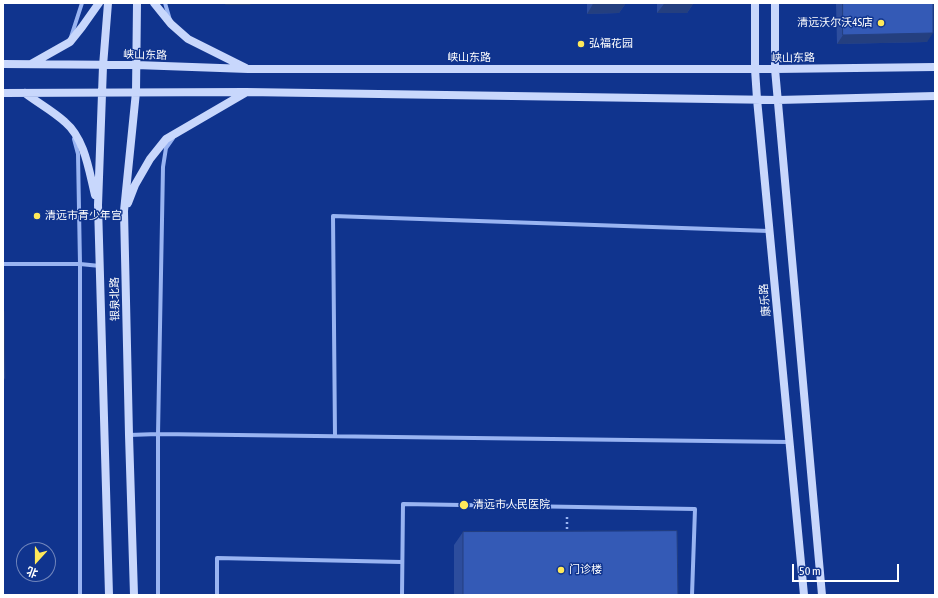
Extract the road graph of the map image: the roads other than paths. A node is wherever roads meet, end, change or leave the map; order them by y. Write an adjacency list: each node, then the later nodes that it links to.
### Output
1 (82, 3): 10 (street)
2 (99, 3): 10 (street)
3 (108, 3): 14 (street, 银泉北路)
4 (137, 3): 13 (street, 银泉北路)
5 (154, 3): 9 (street)
6 (165, 3): 9 (street)
7 (755, 3): 17 (street, 康乐路)
8 (775, 3): 18 (street)
9 (171, 24): 16 (street)
10 (70, 42): 12 (street)
11 (3, 64): 12 (street, 峡山东路)
12 (30, 64): 14 (street, 峡山东路)
13 (136, 65): 14 (street, 峡山东路); 16 (street, 峡山东路); 19 (street, 银泉北路)
14 (103, 66): 23 (street, 银泉北路)
15 (935, 67): 18 (street, 峡山东路)
16 (248, 69): 17 (street, 峡山东路)
17 (755, 69): 18 (street, 峡山东路); 25 (street, 康乐路)
18 (775, 69): 26 (street)
19 (136, 92): 20 (street); 23 (street); 30 (street, 银泉北路)
20 (246, 92): 25 (street); 28 (street)
21 (3, 93): 22 (street)
22 (25, 93): 23 (street); 27 (street)
23 (102, 93): 29 (street, 银泉北路)
24 (935, 96): 26 (street)
25 (758, 99): 26 (street); 31 (street, 康乐路)
26 (778, 100): 48 (street)
27 (66, 123): 29 (street); 33 (street)
28 (181, 129): 30 (street); 35 (street)
29 (98, 205): 34 (street, 银泉北路)
30 (124, 211): 36 (street, 银泉北路)
31 (770, 231): 37 (street); 38 (street, 康乐路)
32 (3, 264): 33 (street)
33 (80, 264): 34 (street); 40 (street)
34 (100, 266): 41 (street, 银泉北路)
35 (158, 434): 36 (street); 37 (street); 43 (street)
36 (129, 435): 42 (street, 银泉北路)
37 (335, 436): 38 (street)
38 (789, 442): 47 (street, 康乐路)
39 (402, 562): 44 (street); 45 (street); 46 (street)
40 (80, 595)
41 (109, 595)
42 (134, 595)
43 (158, 595)
44 (217, 595)
45 (402, 595)
46 (692, 595)
47 (804, 595)
48 (822, 595)

